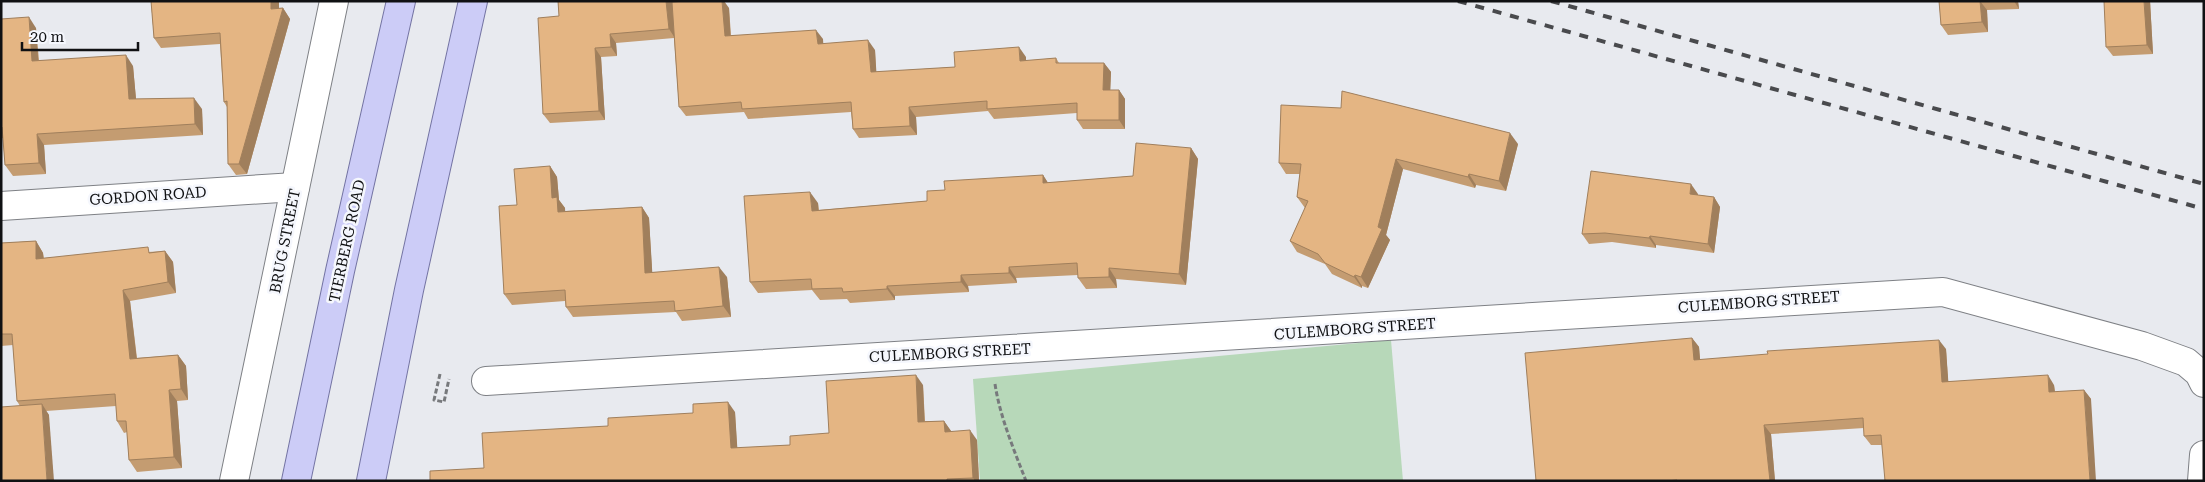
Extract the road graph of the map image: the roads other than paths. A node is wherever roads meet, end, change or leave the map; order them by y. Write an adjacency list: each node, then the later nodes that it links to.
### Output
1 (334, 1): 4 (street, BRUG STREET)
2 (401, 1): 10 (main road, TIERBERG ROAD)
3 (473, 1): 11 (main road)
4 (295, 187): 5 (street, GORDON ROAD); 9 (street, BRUG STREET)
5 (1, 206)
6 (486, 381): 7 (street, CULEMBORG STREET)
7 (2204, 383)
8 (2204, 455): 12 (street)
9 (234, 481)
10 (296, 481)
11 (372, 481)
12 (2202, 481)

